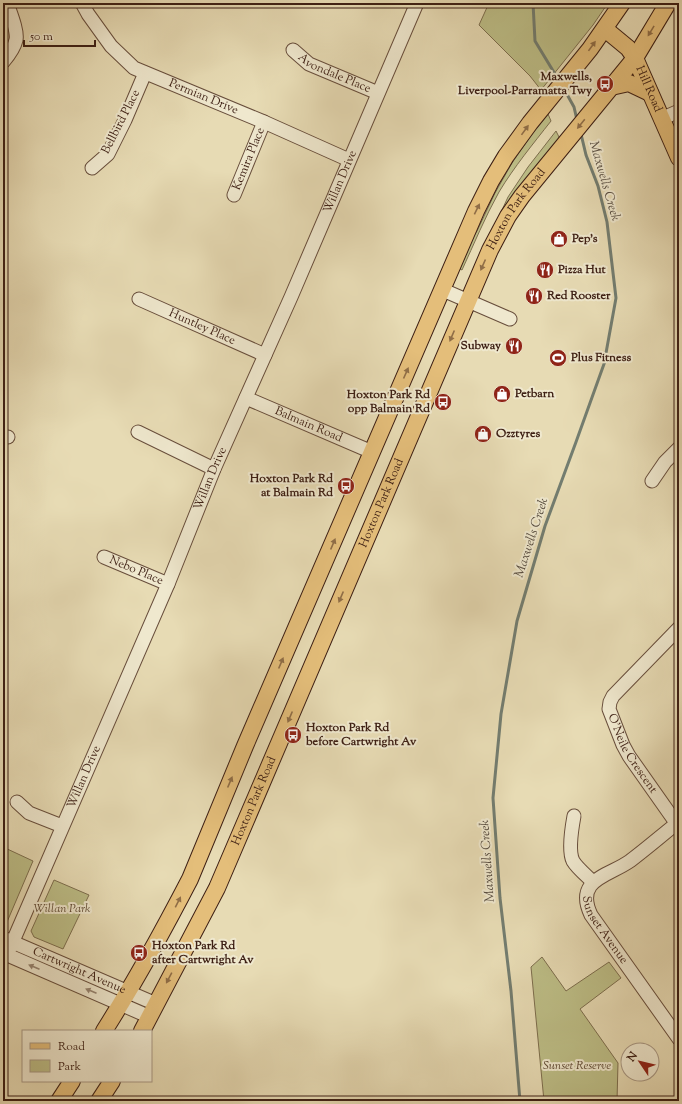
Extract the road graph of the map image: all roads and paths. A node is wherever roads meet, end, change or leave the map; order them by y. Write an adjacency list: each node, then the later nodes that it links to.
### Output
1 (7, 3): 9 (street)
2 (82, 3): 10 (street, Permian Drive)
3 (417, 3): 12 (street, Willan Drive)
4 (622, 3): 6 (main road)
5 (668, 3): 8 (main road, Hoxton Park Road, one-way to 8)
6 (605, 29): 8 (main road, Hill Road); 21 (main road, one-way to 6)
7 (293, 50): 12 (street, Avondale Place)
8 (634, 58): 11 (main road, Hoxton Park Road); 13 (main road, Hill Road)
9 (3, 62)
10 (145, 73): 16 (street, Permian Drive); 19 (street, Bellbird Place)
11 (611, 87): 13 (main road); 23 (main road, Hoxton Park Road, one-way to 23)
12 (378, 92): 18 (street, Willan Drive)
13 (650, 93): 15 (main road, Hill Road)
14 (679, 111): 15 (street)
15 (661, 119): 17 (main road, Hill Road)
16 (264, 122): 18 (street, Permian Drive); 20 (street, Kemira Place)
17 (679, 158)
18 (349, 160): 25 (street, Willan Drive)
19 (92, 168)
20 (234, 195)
21 (443, 290): 23 (street); 29 (main road, one-way to 21)
22 (139, 299): 25 (street, Huntley Place)
23 (468, 300): 24 (street); 43 (main road, Hoxton Park Road, one-way to 43)
24 (510, 319)
25 (264, 355): 26 (street, Willan Drive)
26 (246, 398): 29 (street, Balmain Road); 30 (street, Willan Drive)
27 (138, 432): 30 (street)
28 (679, 448): 31 (street)
29 (372, 452): 42 (main road, one-way to 29)
30 (214, 469): 33 (street, Willan Drive)
31 (652, 481)
32 (104, 557): 33 (street, Nebo Place)
33 (168, 584): 38 (street, Willan Drive)
34 (679, 628): 37 (street, O'Neile Crescent)
35 (17, 802): 38 (street)
36 (574, 816): 39 (street)
37 (678, 825): 39 (street, Sunset Avenue)
38 (62, 826): 40 (street, Willan Drive)
39 (593, 882): 45 (street, Sunset Avenue)
40 (8, 940): 41 (street, Willan Drive); 42 (street, Cartwright Avenue)
41 (5, 954): 42 (street, Cartwright Avenue, one-way to 41)
42 (124, 998): 43 (street, Cartwright Avenue); 44 (main road)
43 (149, 1017)
44 (105, 1030)
45 (679, 1039)
46 (71, 1082): 48 (main road)
47 (111, 1082): 49 (main road)
48 (59, 1101)
49 (99, 1101)

